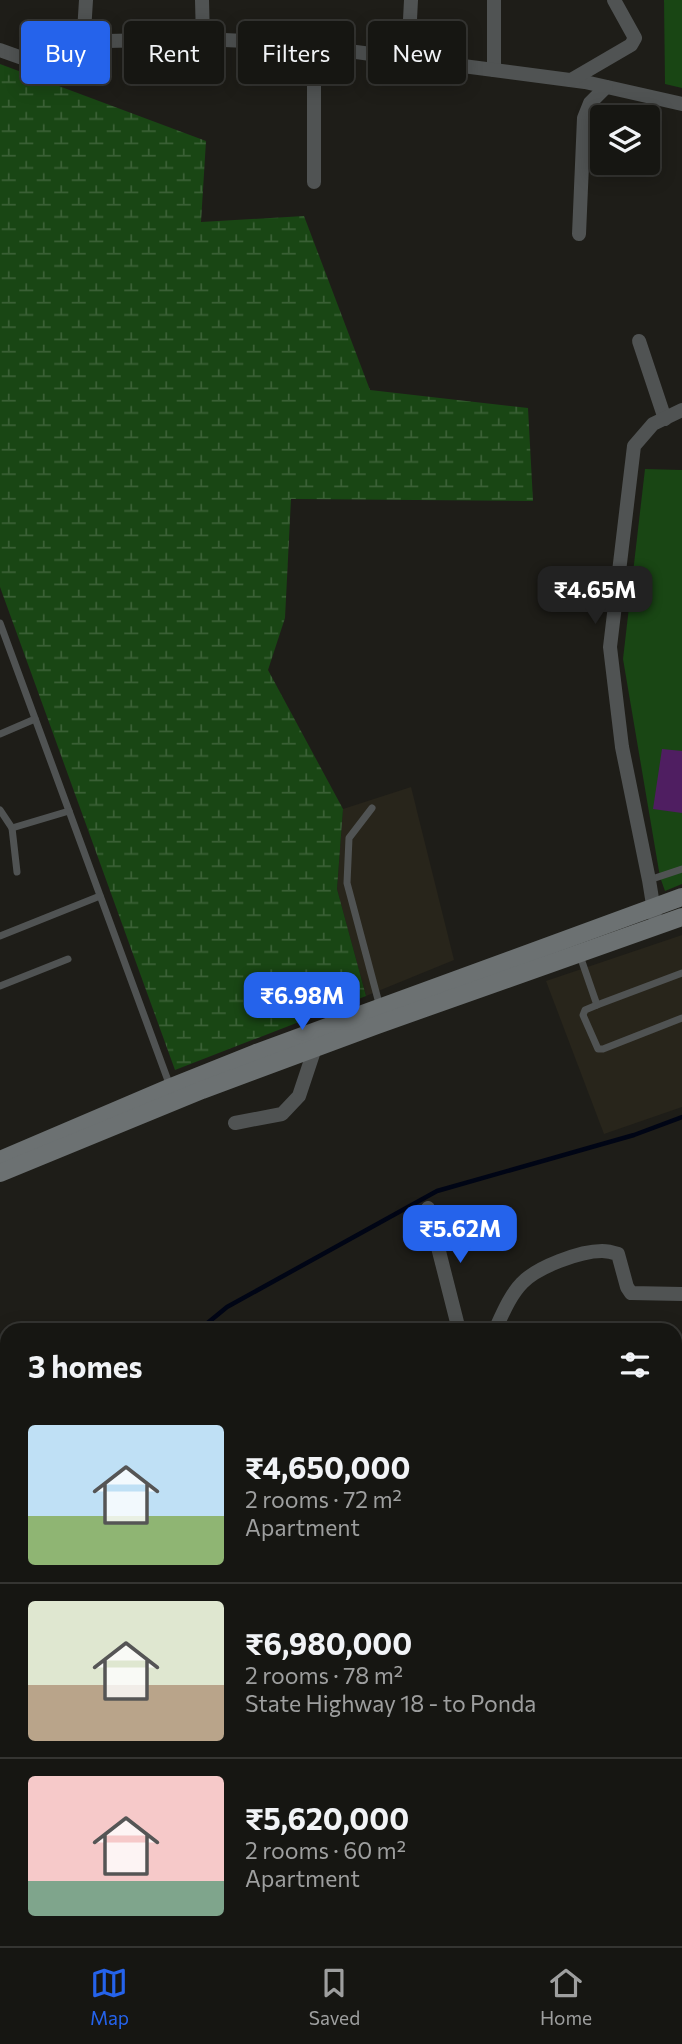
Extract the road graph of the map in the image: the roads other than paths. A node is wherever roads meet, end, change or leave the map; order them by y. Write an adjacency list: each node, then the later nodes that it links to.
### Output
1 (86, 0): 6 (street)
2 (202, 0): 7 (street)
3 (411, 0): 8 (street)
4 (494, 0): 12 (street)
5 (614, 0): 13 (street)
6 (85, 21)
7 (203, 21)
8 (410, 21)
9 (0, 50): 10 (street)
10 (21, 58)
11 (466, 66): 12 (street)
12 (494, 70): 13 (street)
13 (571, 80): 15 (street)
14 (314, 84): 17 (street)
15 (606, 87): 16 (street); 18 (street)
16 (682, 104)
17 (314, 182)
18 (579, 234)
19 (639, 341): 21 (street)
20 (682, 410): 21 (street)
21 (665, 419): 31 (street)
22 (0, 623): 23 (lane)
23 (35, 719): 24 (lane); 27 (lane)
24 (0, 734)
25 (372, 808): 43 (lane)
26 (0, 810): 28 (lane)
27 (69, 811): 28 (lane); 32 (lane)
28 (12, 828): 30 (lane)
29 (682, 869): 31 (lane)
30 (17, 872)
31 (649, 880): 34 (street)
32 (100, 896): 37 (lane); 46 (lane)
33 (682, 897): 34 (main road)
34 (654, 908): 36 (street); 43 (main road)
35 (682, 917): 36 (main road)
36 (656, 926): 38 (main road)
37 (0, 936)
38 (579, 954): 42 (lane); 45 (main road)
39 (68, 959): 41 (lane)
40 (682, 972): 42 (lane)
41 (0, 986)
42 (597, 1005): 44 (lane)
43 (380, 1008): 46 (main road)
44 (682, 1018)
45 (315, 1048): 46 (main road); 47 (street)
46 (173, 1094): 48 (main road); 49 (main road)
47 (236, 1123)
48 (0, 1160)
49 (0, 1173)
50 (428, 1208): 52 (street)
51 (682, 1294): 53 (street)
52 (457, 1323)
53 (498, 1323)

